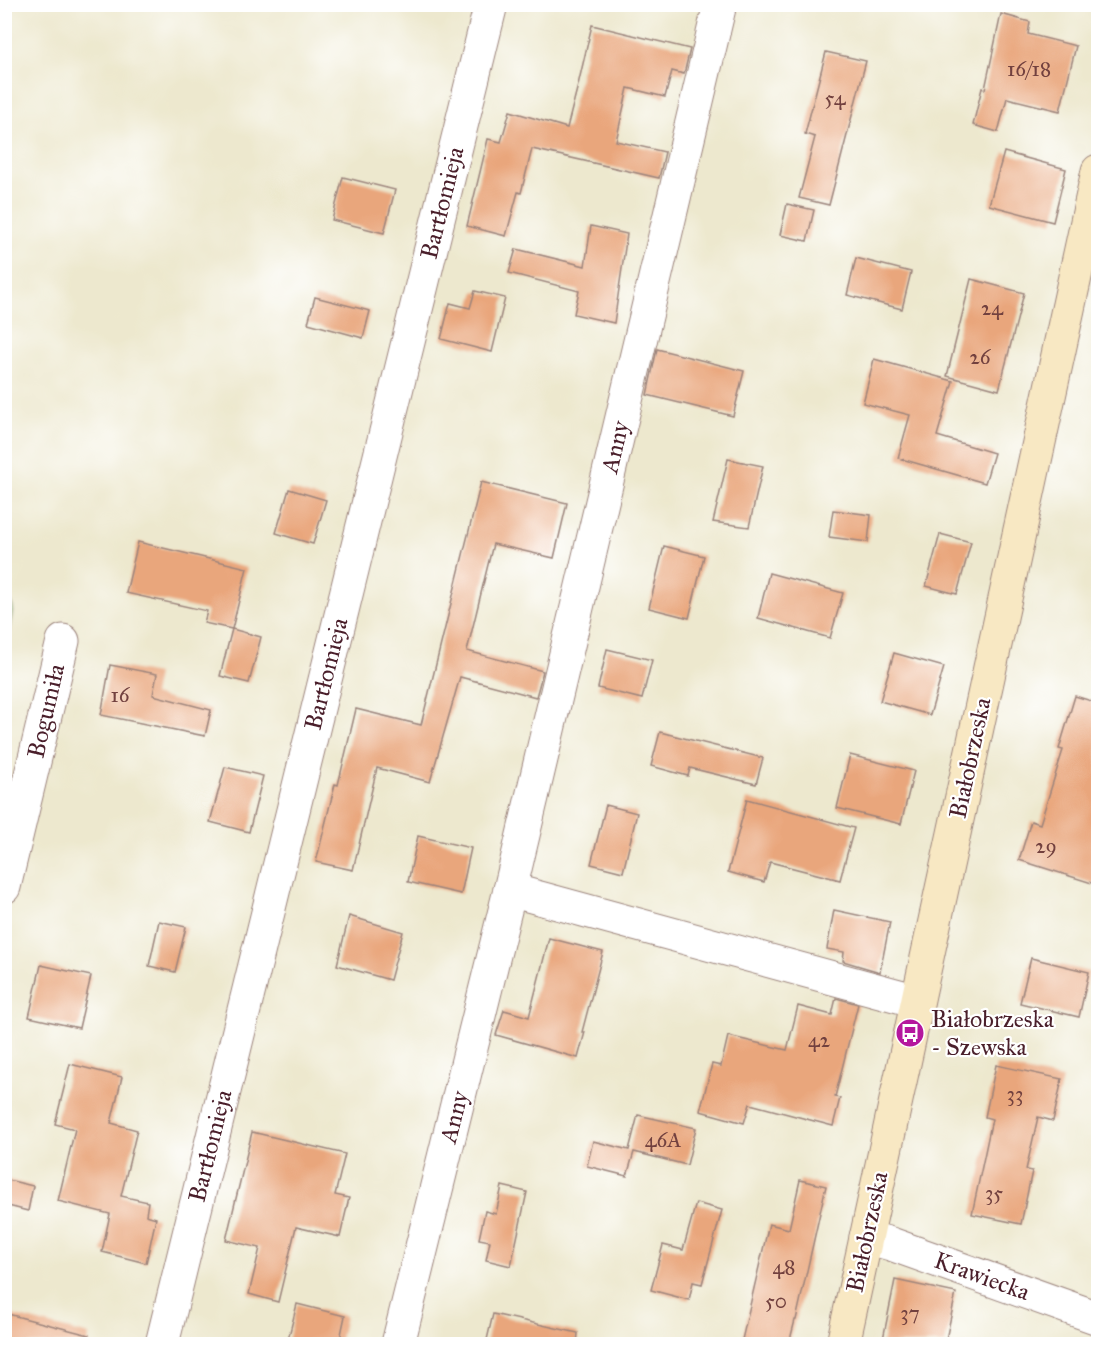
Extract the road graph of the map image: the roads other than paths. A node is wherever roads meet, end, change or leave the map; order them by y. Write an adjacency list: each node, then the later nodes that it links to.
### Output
1 (491, 4): 10 (street, Bartłomieja)
2 (720, 4): 6 (street, Anny)
3 (1098, 171): 7 (main road, Białobrzeska)
4 (63, 641): 5 (street, Bogumiła)
5 (4, 887)
6 (510, 890): 7 (street); 11 (street, Anny)
7 (917, 1001): 8 (main road, Białobrzeska)
8 (866, 1237): 9 (street, Krawiecka); 12 (main road, Białobrzeska)
9 (1098, 1318)
10 (162, 1344)
11 (398, 1344)
12 (843, 1344)

